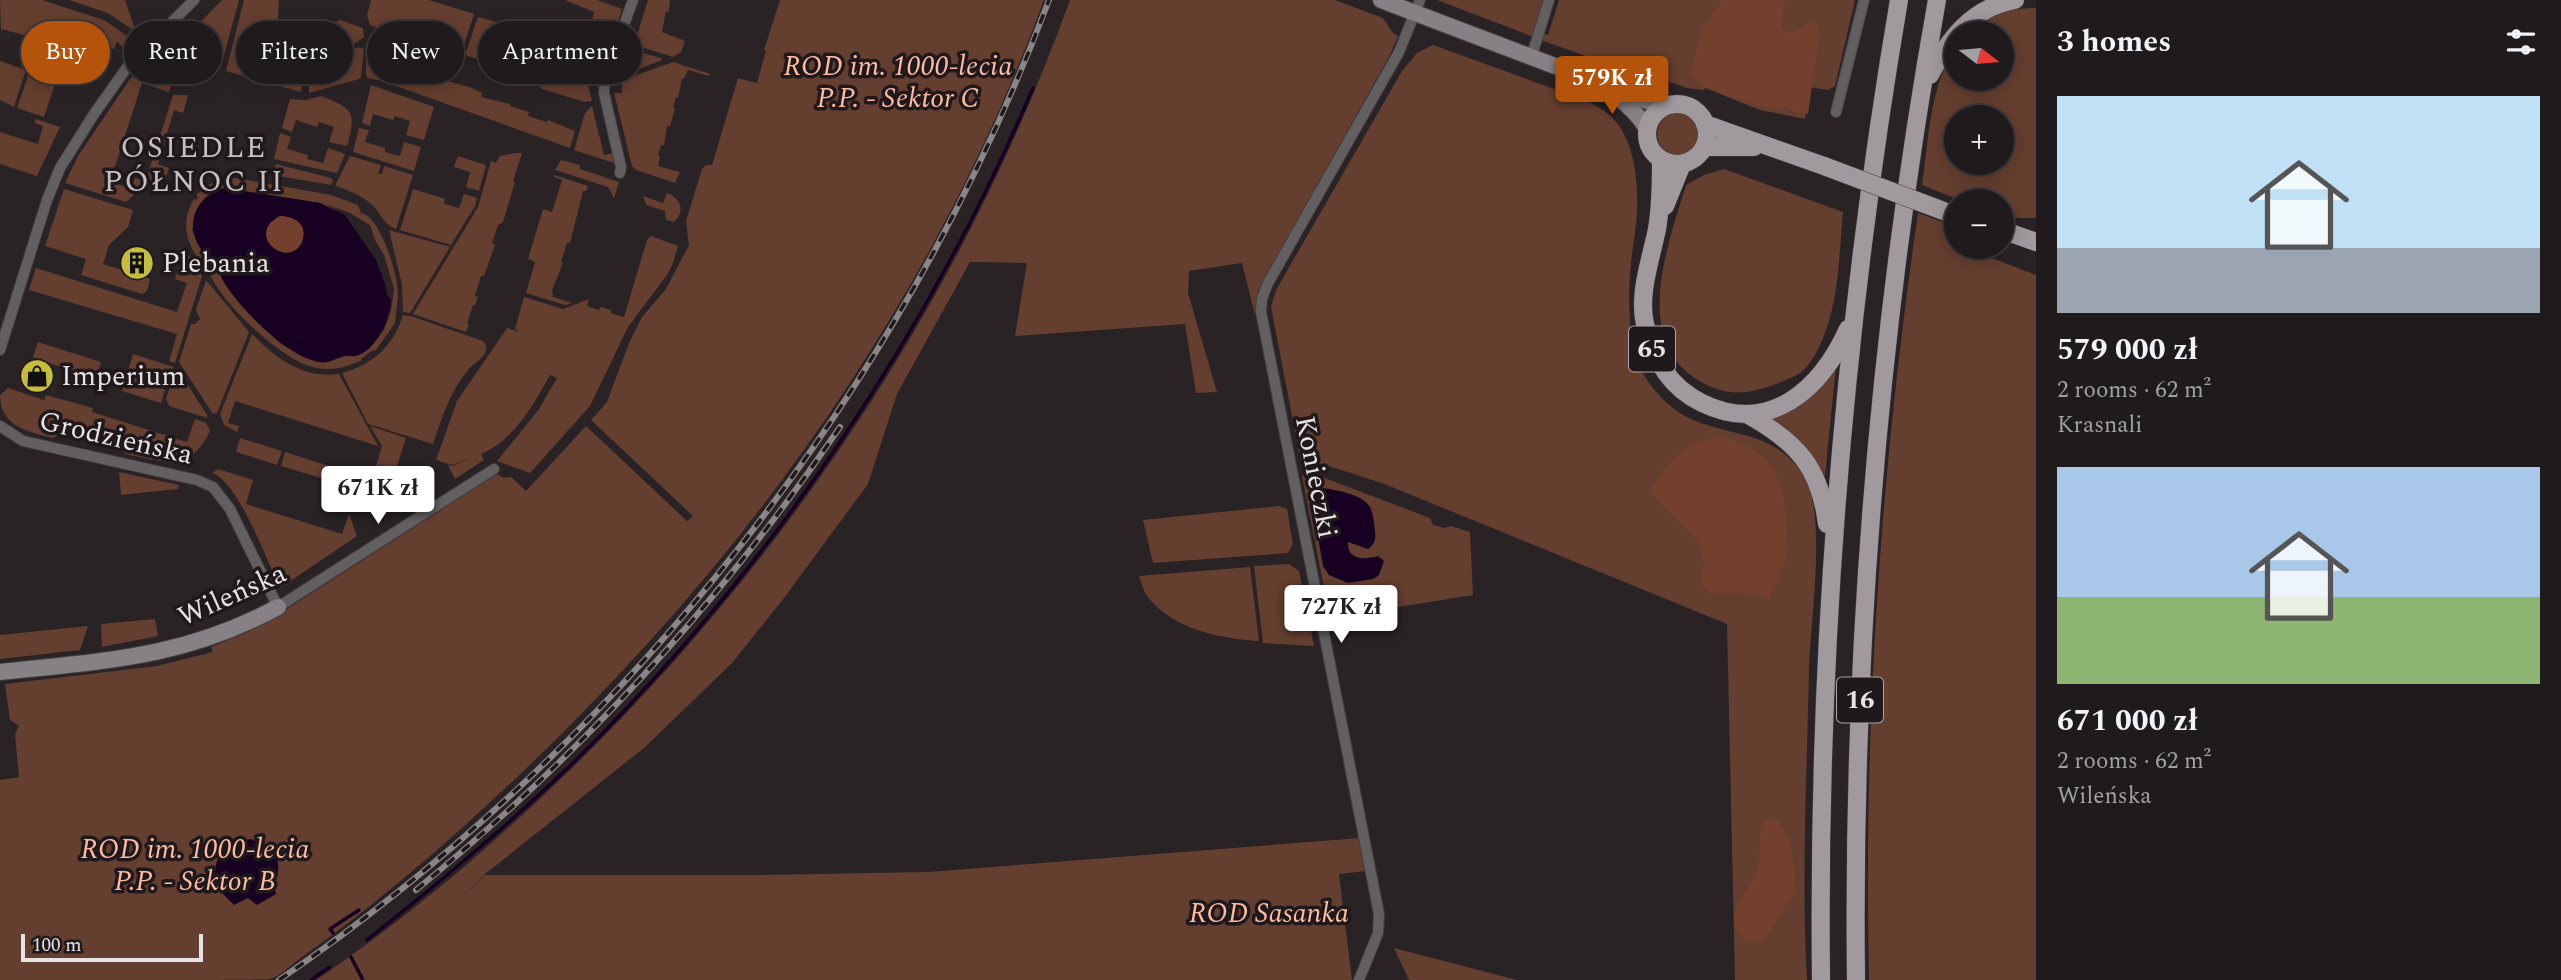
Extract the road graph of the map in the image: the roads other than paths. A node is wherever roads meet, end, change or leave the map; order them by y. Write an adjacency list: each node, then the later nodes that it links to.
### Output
1 (194, 0): 29 (street)
2 (633, 0): 21 (street)
3 (1381, 0): 9 (street)
4 (1549, 0): 10 (street)
5 (1864, 0): 14 (street)
6 (1899, 0): 28 (main road, 16)
7 (1937, 0): 12 (main road, 16)
8 (2015, 0): 12 (main road)
9 (1417, 6): 10 (street); 36 (street, Konieczki)
10 (1531, 58): 11 (street)
11 (1601, 83): 13 (street); 16 (street)
12 (1923, 87): 38 (main road, 16)
13 (1663, 107): 15 (main road); 16 (main road)
14 (1836, 112)
15 (1706, 124): 17 (main road); 18 (main road)
16 (1647, 130): 19 (main road, 65)
17 (1704, 147): 18 (main road); 20 (main road)
18 (1771, 147): 22 (main road, bridge)
19 (1661, 160): 20 (main road); 23 (main road, 65)
20 (1682, 164): 23 (main road)
21 (620, 173)
22 (1944, 211)
23 (1657, 226): 30 (main road, 65)
24 (2014, 230): 25 (main road)
25 (2036, 230)
26 (2014, 234): 27 (main road)
27 (2036, 242)
28 (1855, 314): 30 (main road); 33 (main road, 16)
29 (0, 350)
30 (1750, 416): 33 (main road, 65)
31 (0, 426): 34 (street, Grodzieńska)
32 (494, 469): 34 (street, Wileńska)
33 (1831, 556): 37 (main road, 16)
34 (278, 607): 35 (street, Wileńska)
35 (0, 672)
36 (1359, 980)
37 (1821, 980)
38 (1856, 980)

